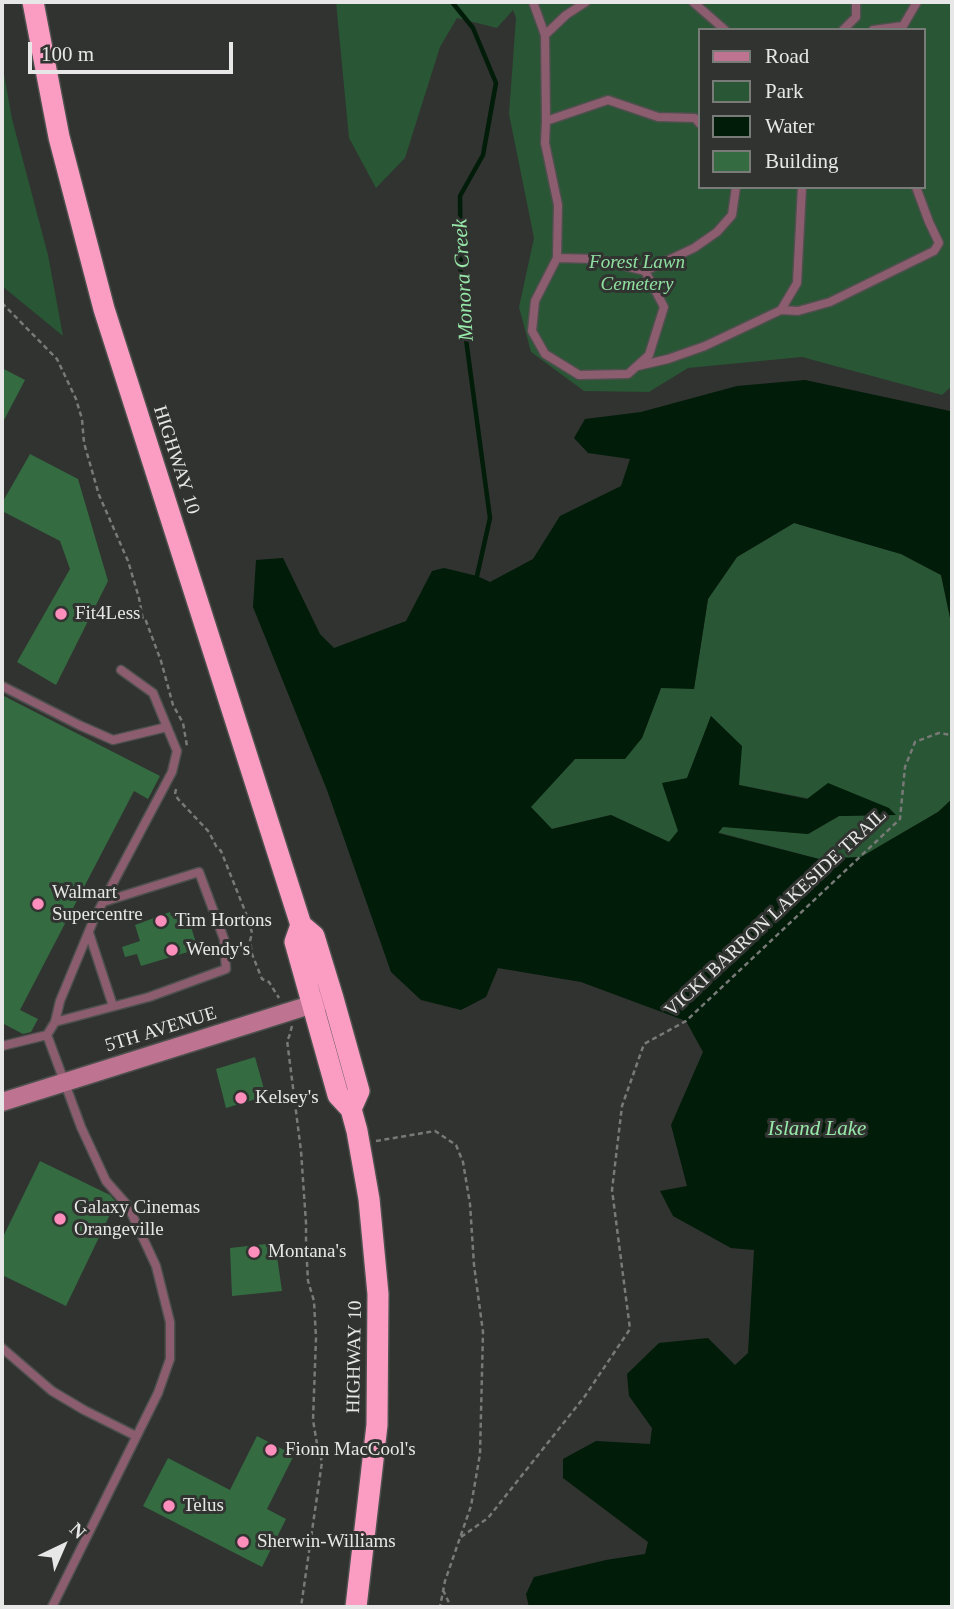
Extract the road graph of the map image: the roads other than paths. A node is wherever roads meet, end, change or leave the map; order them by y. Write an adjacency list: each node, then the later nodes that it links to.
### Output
1 (33, 2): 25 (highway, HIGHWAY 10)
2 (533, 2): 10 (lane)
3 (586, 2): 10 (lane)
4 (693, 2): 7 (lane)
5 (856, 2): 8 (lane)
6 (917, 2): 9 (lane)
7 (723, 28)
8 (845, 28)
9 (903, 28)
10 (545, 35): 12 (lane)
11 (698, 118): 12 (lane)
12 (546, 121): 16 (lane)
13 (736, 189): 17 (lane)
14 (802, 189): 18 (lane)
15 (917, 189): 18 (lane)
16 (557, 258): 17 (lane); 19 (lane)
17 (645, 271): 19 (lane)
18 (781, 310): 19 (lane)
19 (637, 366)
20 (121, 670): 22 (lane)
21 (2, 686): 22 (lane)
22 (167, 727): 23 (lane)
23 (102, 902): 24 (lane); 26 (lane)
24 (88, 932): 26 (lane); 27 (lane)
25 (323, 1001): 30 (street, 5TH AVENUE); 35 (highway, HIGHWAY 10)
26 (113, 1006): 27 (lane)
27 (55, 1022): 28 (lane)
28 (47, 1035): 29 (lane); 30 (lane)
29 (2, 1046)
30 (64, 1082): 31 (street, 5TH AVENUE); 33 (lane)
31 (2, 1102)
32 (2, 1348): 33 (lane)
33 (136, 1436): 34 (lane)
34 (52, 1607)
35 (356, 1607)

